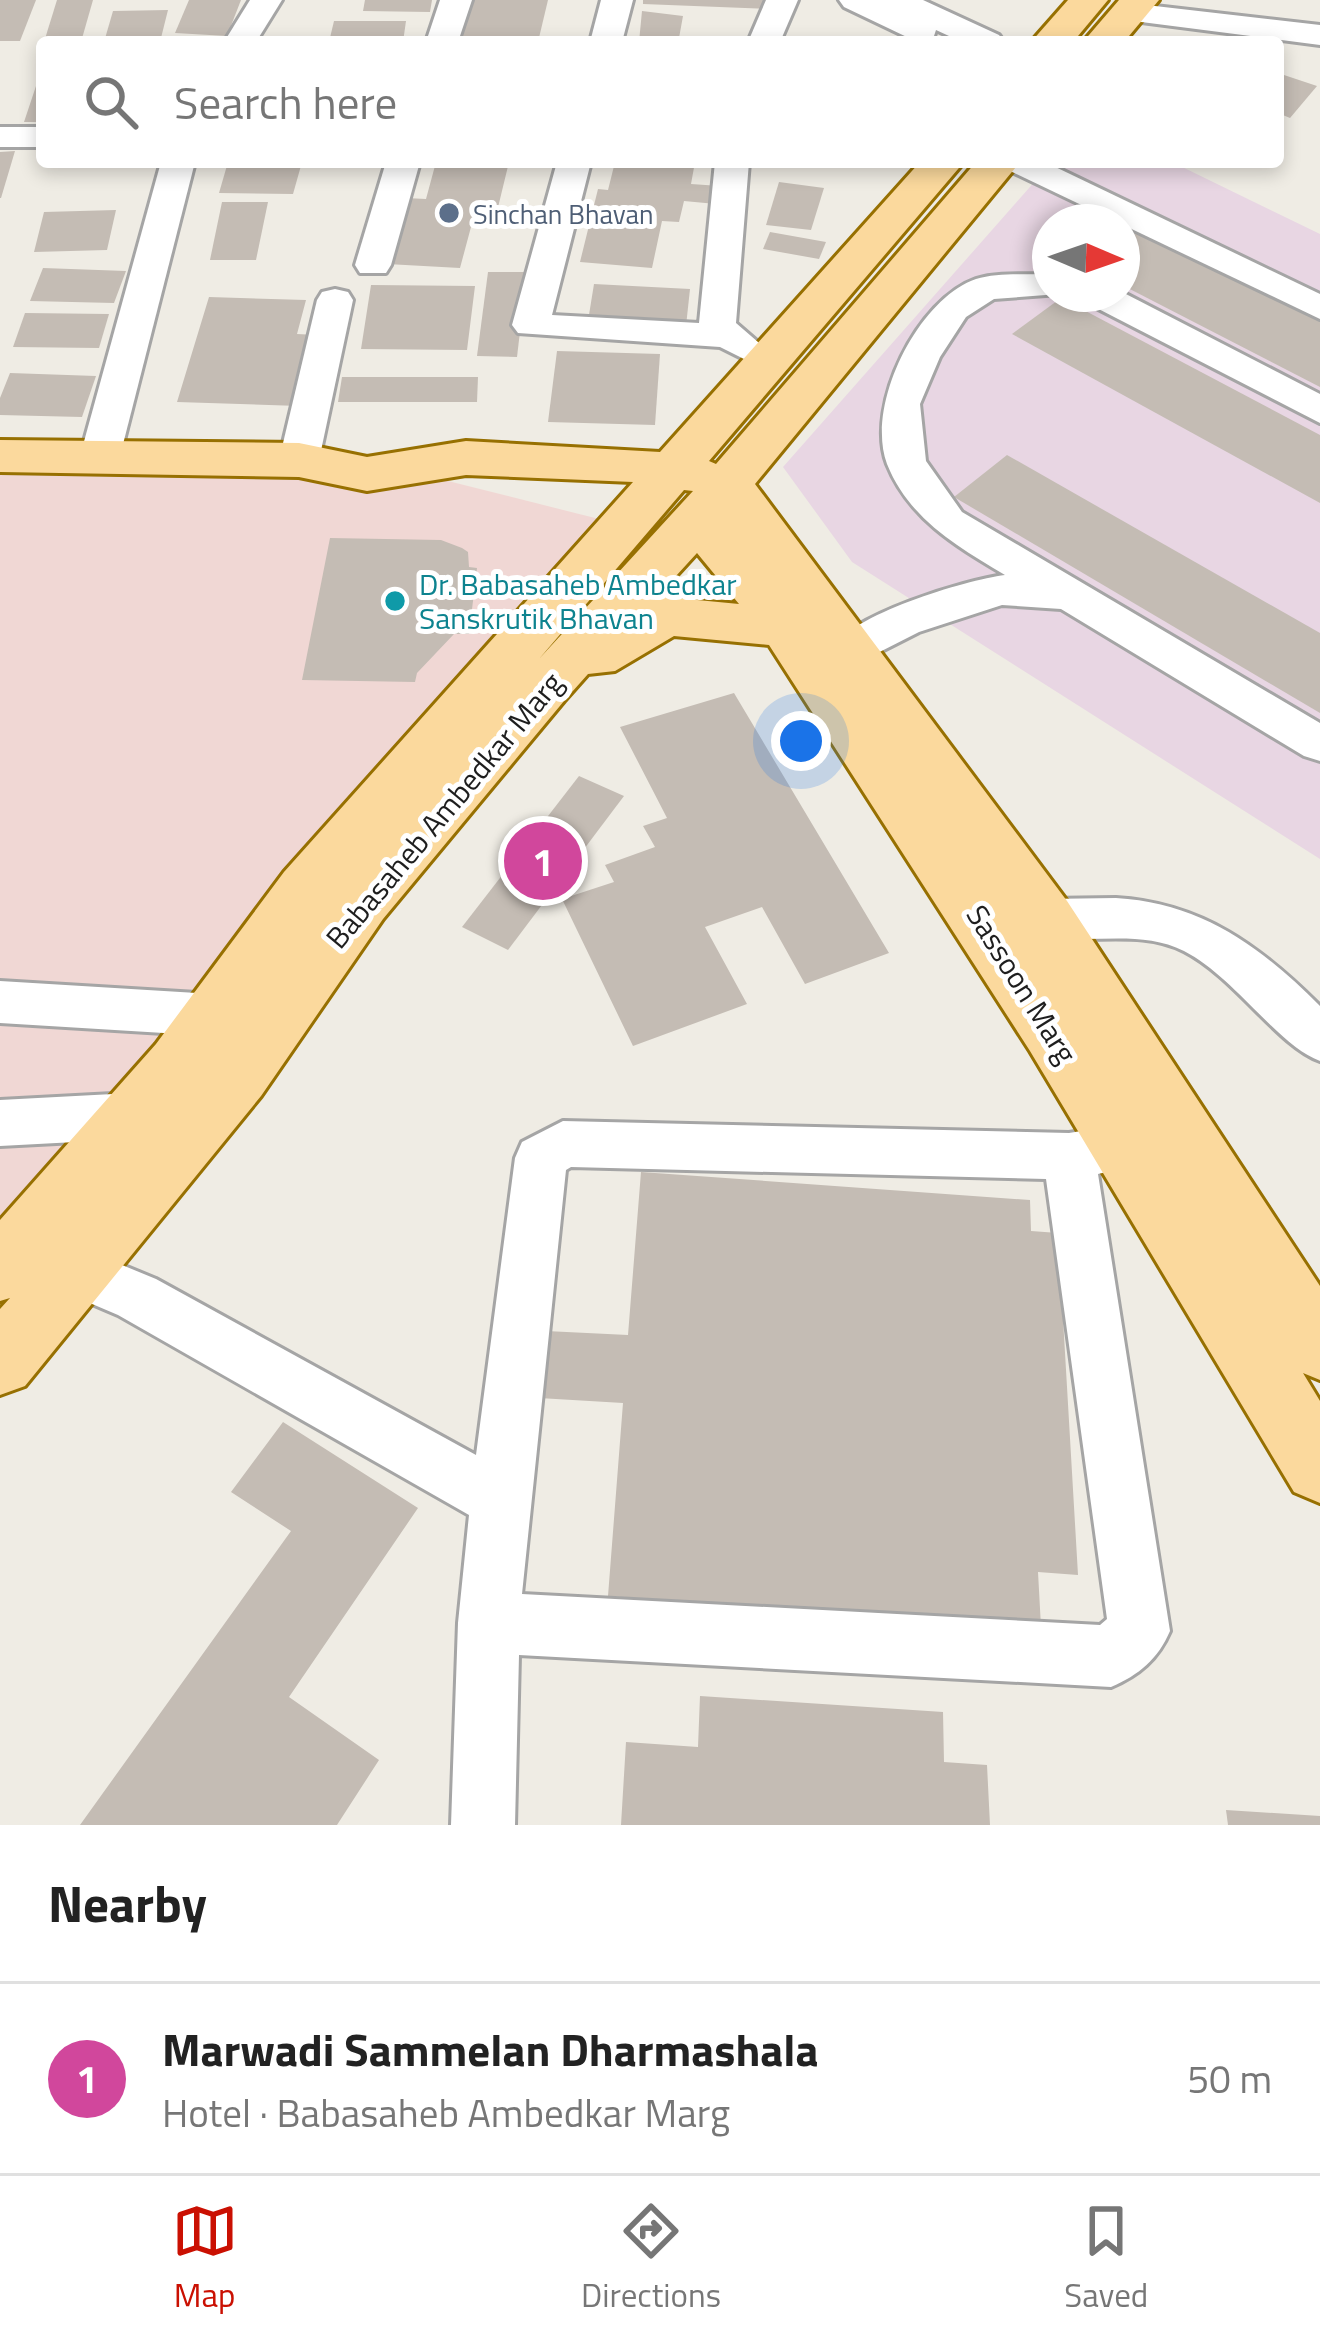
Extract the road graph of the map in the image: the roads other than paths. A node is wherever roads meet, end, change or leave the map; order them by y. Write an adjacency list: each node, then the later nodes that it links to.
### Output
1 (266, 0): 12 (street)
2 (456, 0): 13 (street)
3 (616, 0): 14 (street)
4 (782, 0): 15 (street)
5 (855, 0): 16 (street)
6 (898, 0): 17 (street)
7 (1089, 0): 18 (main road)
8 (1220, 0): 9 (street)
9 (1320, 9)
10 (1124, 18): 11 (street)
11 (1320, 35)
12 (244, 36)
13 (444, 36)
14 (607, 36)
15 (767, 36)
16 (930, 36)
17 (975, 36)
18 (1056, 36)
19 (0, 137): 20 (street)
20 (36, 137)
21 (176, 168): 36 (street)
22 (401, 168): 28 (street)
23 (572, 168): 33 (street)
24 (732, 168): 33 (street)
25 (938, 168): 33 (main road, Babasaheb Ambedkar Marg)
26 (993, 168): 38 (main road, Babasaheb Ambedkar Marg)
27 (1030, 168): 31 (street)
28 (373, 265)
29 (1032, 286): 39 (street)
30 (334, 300): 37 (street)
31 (1320, 308)
32 (1132, 312): 34 (street)
33 (747, 349): 38 (main road, Babasaheb Ambedkar Marg)
34 (1320, 410)
35 (0, 456): 36 (main road)
36 (100, 456): 37 (main road)
37 (299, 460): 38 (main road)
38 (683, 495): 40 (main road, Sassoon Marg); 41 (main road, Sassoon Marg); 42 (main road, Babasaheb Ambedkar Marg); 46 (main road, Babasaheb Ambedkar Marg)
39 (1069, 594): 41 (street); 43 (street)
40 (782, 627): 42 (main road); 50 (main road, Sassoon Marg)
41 (852, 650): 44 (main road, Sassoon Marg)
42 (545, 686): 52 (main road, Babasaheb Ambedkar Marg)
43 (1320, 744)
44 (1046, 918): 47 (street); 53 (main road, Sassoon Marg)
45 (0, 1002): 46 (street)
46 (213, 1015): 48 (main road, Babasaheb Ambedkar Marg)
47 (1320, 1040)
48 (132, 1116): 49 (street); 51 (main road, Babasaheb Ambedkar Marg)
49 (0, 1123)
50 (1097, 1152): 55 (main road, Sassoon Marg); 56 (street); 57 (street)
51 (0, 1270)
52 (76, 1271): 54 (main road, Babasaheb Ambedkar Marg); 56 (street)
53 (1320, 1347)
54 (0, 1363)
55 (1320, 1467)
56 (500, 1500): 57 (street)
57 (490, 1623): 58 (street)
58 (483, 1825)

